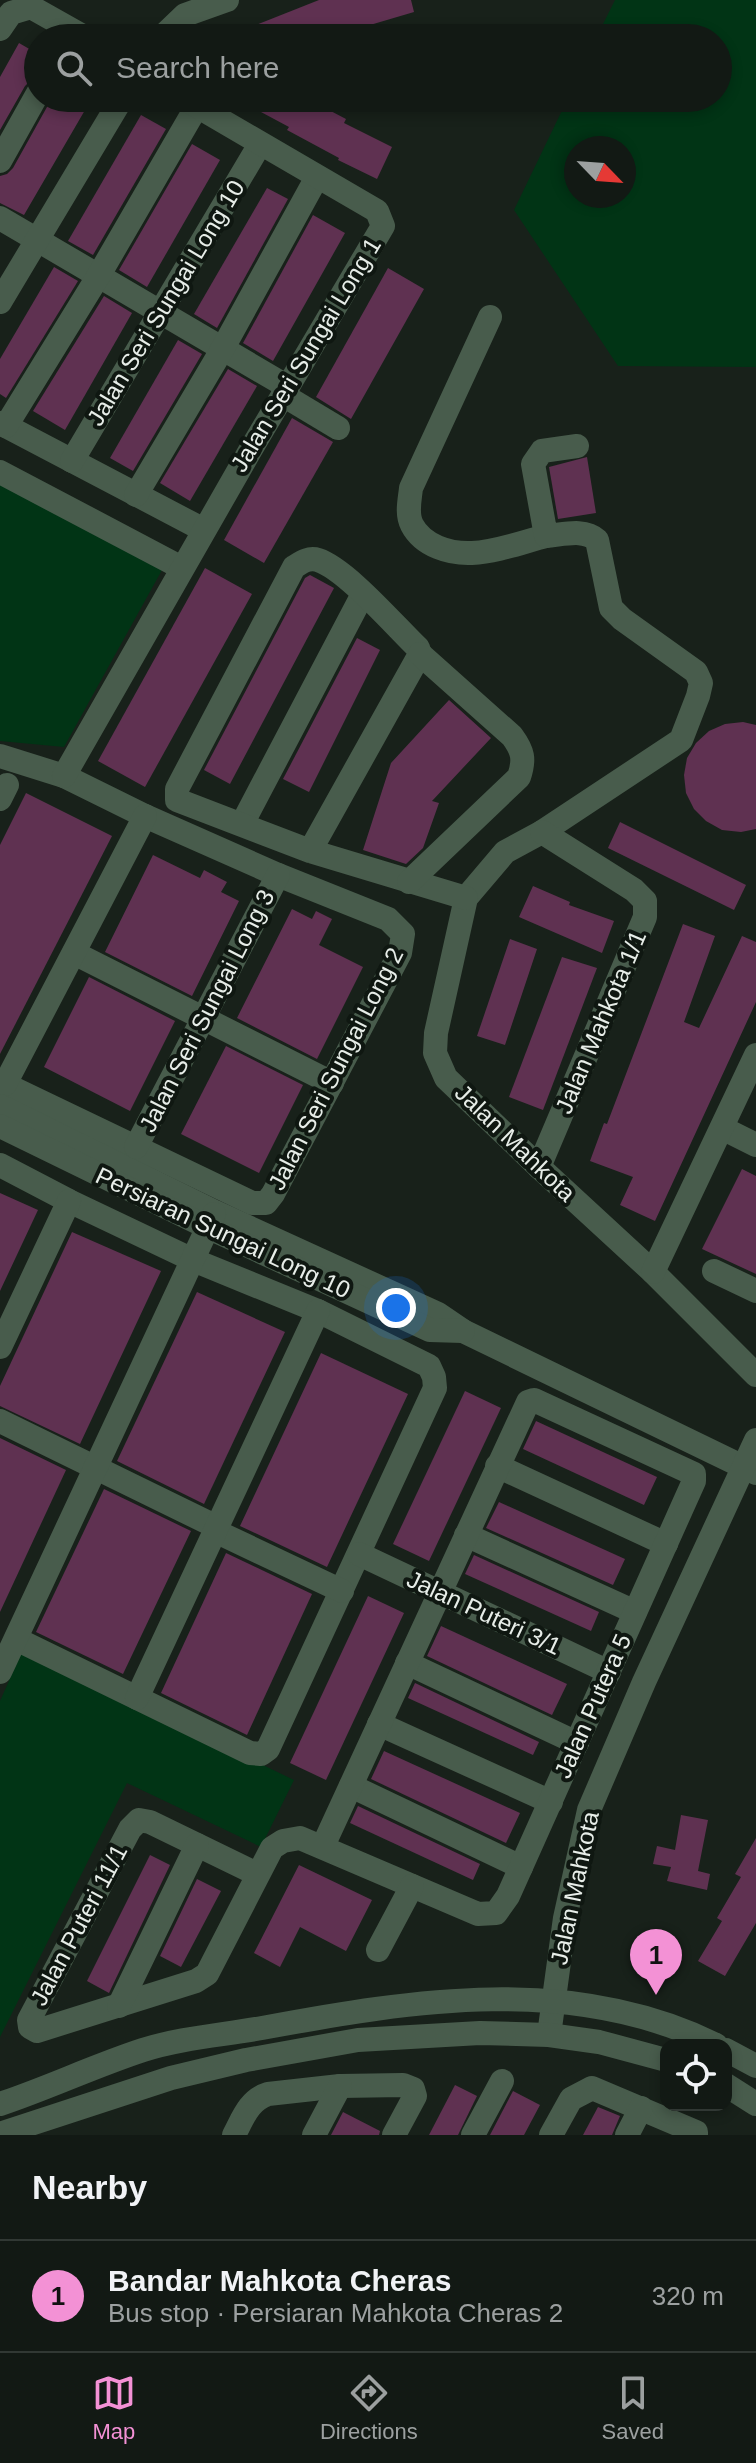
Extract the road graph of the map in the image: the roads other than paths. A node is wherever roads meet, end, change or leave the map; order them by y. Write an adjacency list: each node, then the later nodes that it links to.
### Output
1 (227, 0): 4 (street)
2 (5, 21): 3 (street)
3 (58, 24)
4 (176, 24)
5 (27, 112): 10 (street)
6 (114, 112): 13 (street)
7 (185, 112): 14 (street)
8 (207, 112): 9 (street, Jalan Seri Sungai Long 1)
9 (260, 144): 11 (street, Jalan Seri Sungai Long 1); 16 (street, Jalan Seri Sungai Long 10)
10 (0, 161)
11 (317, 177): 18 (street); 19 (street, Jalan Seri Sungai Long 1)
12 (0, 218): 13 (street)
13 (37, 239): 14 (street); 15 (street)
14 (99, 275): 16 (street); 20 (street)
15 (0, 302)
16 (160, 312): 18 (street); 23 (street, Jalan Seri Sungai Long 10)
17 (490, 317): 27 (street)
18 (223, 348): 19 (street); 25 (street)
19 (285, 391): 21 (street); 26 (street, Jalan Seri Sungai Long 1)
20 (3, 425): 23 (street)
21 (338, 428)
22 (577, 446): 27 (street)
23 (72, 461): 25 (street)
24 (0, 472): 28 (street)
25 (136, 495): 26 (street)
26 (204, 530): 28 (street, Jalan Seri Sungai Long 1)
27 (546, 536): 35 (street, Jalan Mahkota)
28 (182, 568): 32 (street, Jalan Seri Sungai Long 1)
29 (363, 594): 30 (street); 34 (street); 34 (street)
30 (420, 654): 36 (street); 38 (street)
31 (0, 756): 32 (street)
32 (64, 776): 33 (street)
33 (145, 816): 37 (street); 40 (street)
34 (242, 824): 36 (street)
35 (542, 832): 39 (street, Jalan Mahkota); 50 (street, Jalan Mahkota 1/1)
36 (310, 851): 38 (street)
37 (278, 875): 41 (street, Jalan Seri Sungai Long 3); 43 (street, Jalan Seri Sungai Long 2)
38 (409, 882): 39 (street)
39 (466, 898): 50 (street, Jalan Mahkota)
40 (74, 953): 41 (street); 44 (street)
41 (203, 1018): 43 (street); 48 (street, Jalan Seri Sungai Long 3)
42 (756, 1055): 46 (street)
43 (332, 1083): 48 (street, Jalan Seri Sungai Long 2)
44 (2, 1091): 48 (street); 52 (street, Persiaran Sungai Long 10)
45 (0, 1126): 52 (street, Persiaran Sungai Long 10)
46 (722, 1128): 47 (street); 55 (street)
47 (756, 1145)
48 (136, 1147)
49 (0, 1165): 51 (street)
50 (539, 1167): 55 (street, Jalan Mahkota)
51 (69, 1201): 53 (street); 58 (street)
52 (211, 1220): 53 (street); 64 (street, Persiaran Sungai Long 10)
53 (193, 1260): 57 (street); 63 (street)
54 (714, 1271): 56 (street)
55 (653, 1272): 59 (street, Jalan Mahkota)
56 (756, 1291)
57 (318, 1311): 65 (street); 68 (street)
58 (0, 1347)
59 (756, 1375)
60 (0, 1421): 63 (street)
61 (756, 1440): 64 (street, Jalan Mahkota)
62 (497, 1466): 66 (street); 67 (street); 67 (street, Jalan Putera 5)
63 (95, 1468): 65 (street); 72 (street)
64 (750, 1470): 76 (street, Jalan Mahkota)
65 (216, 1529): 69 (street); 77 (street)
66 (466, 1535): 70 (street); 71 (street)
67 (666, 1544): 71 (street, Jalan Putera 5)
68 (359, 1554): 69 (street); 70 (street, Jalan Puteri 3/1)
69 (342, 1591): 77 (street)
70 (440, 1592): 73 (street); 75 (street, Jalan Puteri 3/1)
71 (635, 1612): 75 (street, Jalan Putera 5)
72 (16, 1639): 74 (street); 77 (street)
73 (407, 1663): 78 (street); 79 (street)
74 (0, 1672)
75 (609, 1672): 76 (street, Jalan Puteri 3/1); 79 (street, Jalan Putera 5)
76 (642, 1687): 88 (street, Jalan Mahkota)
77 (137, 1698)
78 (379, 1724): 80 (street); 81 (street)
79 (577, 1743): 81 (street, Jalan Putera 5)
80 (351, 1786): 83 (street); 84 (street)
81 (551, 1802): 84 (street, Jalan Putera 5)
82 (197, 1845): 85 (street, Jalan Puteri 11/1); 89 (street); 89 (street, Jalan Puteri 11/1)
83 (323, 1846): 85 (street); 86 (street)
84 (521, 1867): 86 (street, Jalan Putera 5)
85 (257, 1874): 89 (street)
86 (412, 1886): 87 (street)
87 (378, 1950)
88 (553, 2000): 90 (street, Jalan Mahkota); 91 (street); 99 (street)
89 (119, 2006)
90 (549, 2035): 93 (street); 103 (street)
91 (704, 2039)
92 (732, 2053): 94 (street)
93 (660, 2058)
94 (756, 2066)
95 (502, 2081): 107 (street)
96 (340, 2086): 104 (street); 105 (street); 106 (street)
97 (0, 2088): 99 (street)
98 (732, 2089): 101 (street)
99 (27, 2095): 100 (street)
100 (0, 2104)
101 (756, 2104)
102 (641, 2108): 108 (street); 109 (street); 110 (street)
103 (0, 2134)
104 (234, 2135)
105 (314, 2135)
106 (394, 2135)
107 (473, 2135)
108 (551, 2135)
109 (627, 2135)
110 (696, 2135)

